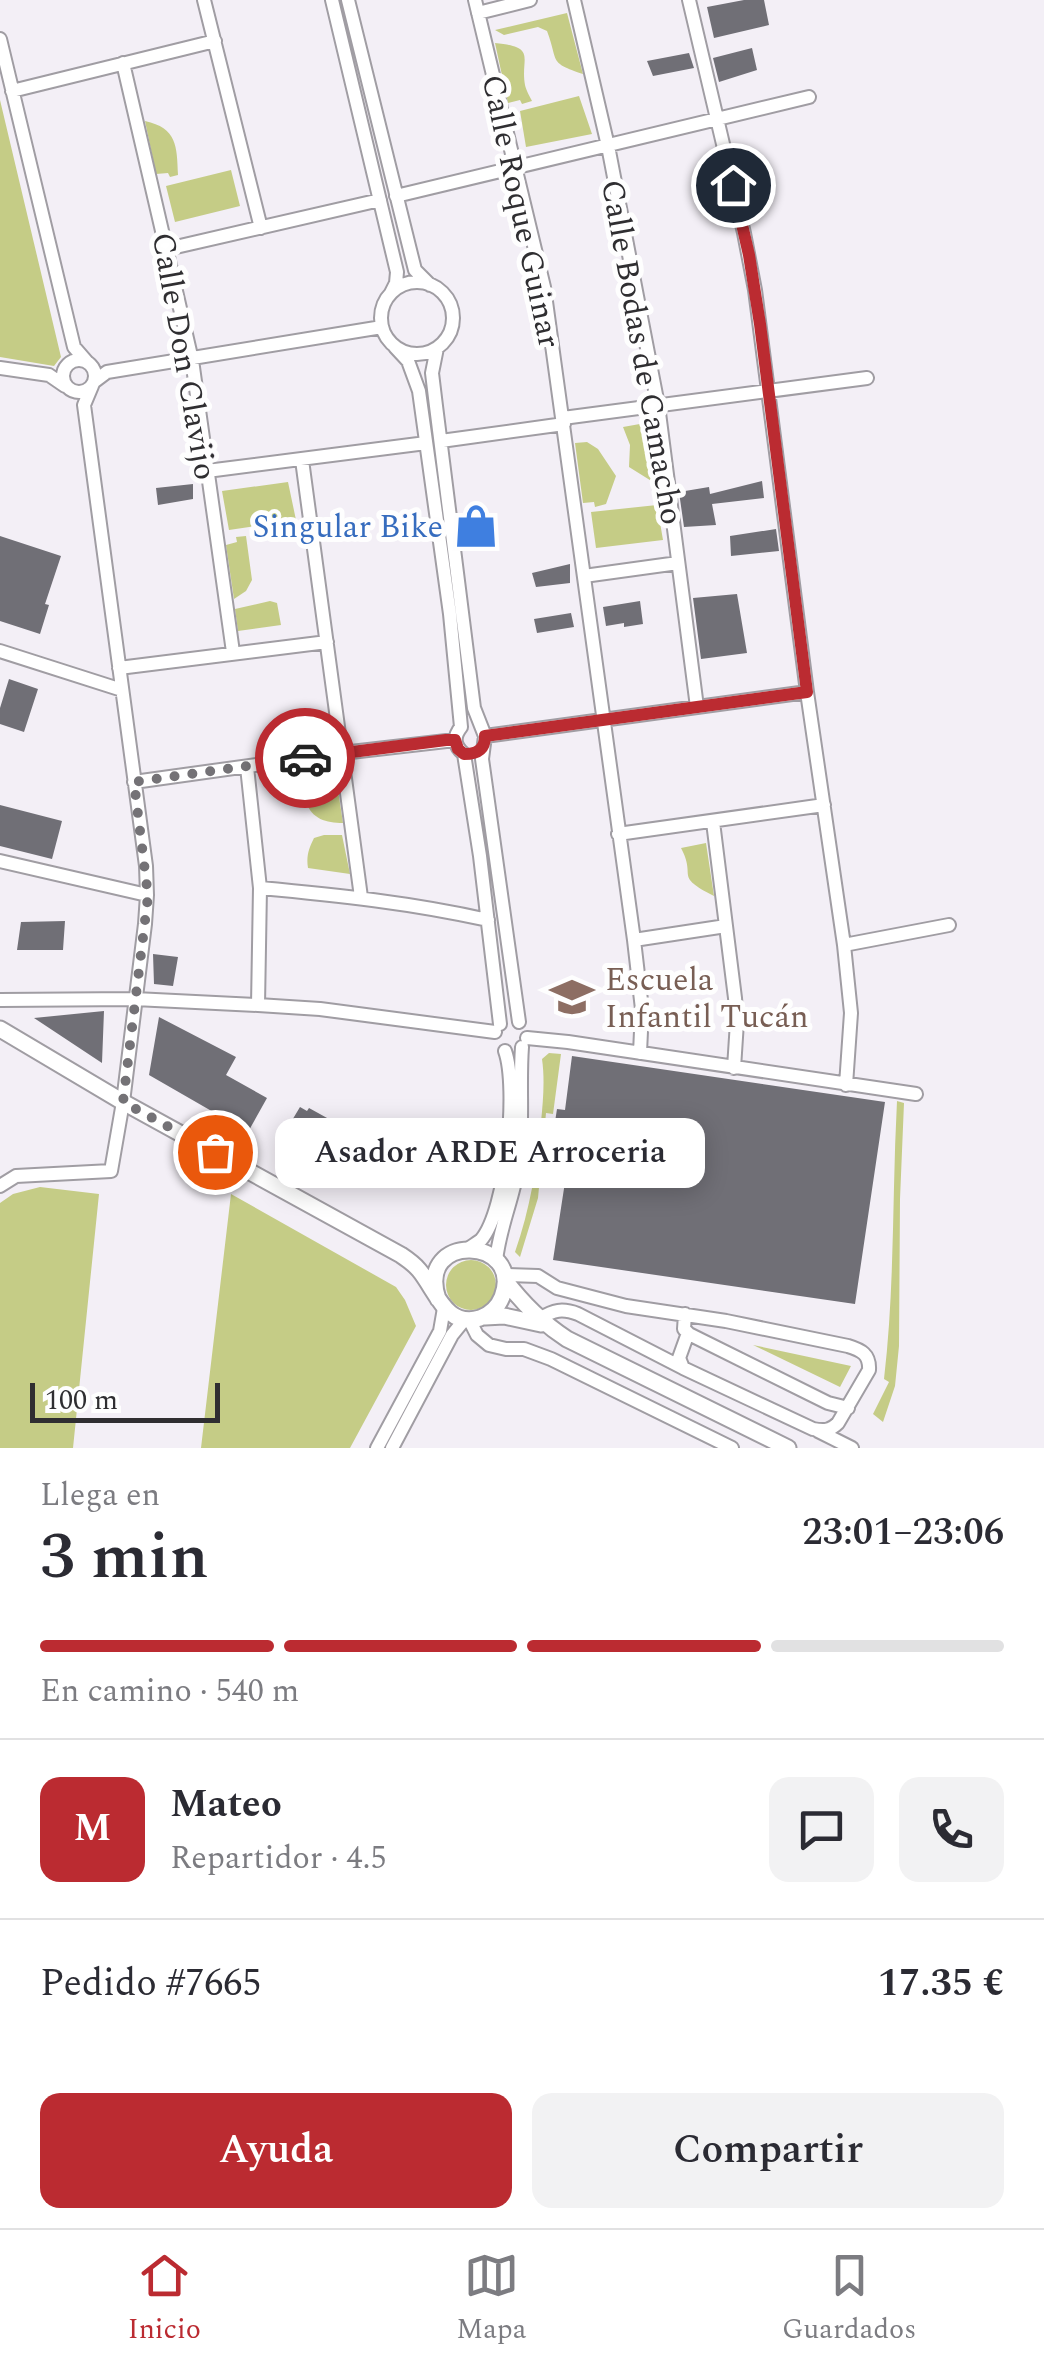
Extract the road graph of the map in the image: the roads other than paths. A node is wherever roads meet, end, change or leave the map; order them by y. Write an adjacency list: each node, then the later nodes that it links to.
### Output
1 (204, 0): 9 (street)
2 (332, 0): 17 (street)
3 (348, 0): 16 (street)
4 (530, 0): 7 (street)
5 (574, 0): 14 (street, Calle Bodas de Camacho)
6 (689, 0): 13 (street)
7 (476, 6): 15 (street, Calle Roque Guinar)
8 (0, 39): 11 (street)
9 (214, 42): 10 (street); 18 (street)
10 (123, 63): 11 (street); 19 (street, Calle Don Clavijo)
11 (12, 91): 23 (street)
12 (809, 97): 13 (street)
13 (718, 118): 14 (street); 34 (street)
14 (608, 146): 15 (street); 36 (street, Calle Bodas de Camacho)
15 (516, 168): 16 (street); 37 (street, Calle Roque Guinar)
16 (396, 196): 20 (street)
17 (380, 200): 18 (street); 21 (street)
18 (261, 228): 19 (street)
19 (167, 249): 26 (street, Calle Don Clavijo)
20 (430, 285): 21 (street); 25 (street)
21 (391, 294): 22 (street)
22 (382, 327): 24 (street); 26 (street)
23 (74, 347): 27 (street); 28 (street)
24 (395, 347): 25 (street); 39 (street)
25 (437, 348): 38 (street)
26 (192, 360): 32 (street); 41 (street, Calle Don Clavijo)
27 (89, 364): 28 (street); 32 (street)
28 (67, 365): 30 (street); 33 (street)
29 (0, 368): 30 (street)
30 (50, 375): 33 (street)
31 (867, 378): 34 (street)
32 (98, 380): 33 (street); 35 (street)
33 (70, 389): 35 (street)
34 (769, 392): 36 (street); 49 (street)
35 (84, 404): 47 (street)
36 (658, 405): 37 (street); 42 (street, Calle Bodas de Camacho)
37 (564, 421): 38 (street); 43 (street, Calle Roque Guinar)
38 (441, 440): 53 (street)
39 (426, 443): 40 (street); 52 (street)
40 (302, 460): 41 (street); 44 (street)
41 (207, 471): 46 (street, Calle Don Clavijo)
42 (678, 563): 43 (street); 50 (street, Calle Bodas de Camacho)
43 (584, 576): 51 (street, Calle Roque Guinar)
44 (327, 642): 46 (street); 54 (street)
45 (0, 651): 48 (street)
46 (233, 652): 47 (street)
47 (119, 668): 48 (street)
48 (122, 690): 57 (street)
49 (807, 692): 50 (street); 58 (street)
50 (698, 707): 51 (street)
51 (603, 720): 53 (street); 60 (street, Calle Roque Guinar)
52 (458, 733): 53 (street); 54 (street); 55 (street)
53 (482, 736): 55 (street); 73 (street)
54 (342, 753): 56 (street); 64 (street)
55 (464, 754): 65 (street)
56 (247, 767): 57 (street); 62 (street)
57 (134, 782): 63 (street)
58 (824, 805): 59 (street); 69 (street)
59 (713, 822): 60 (street); 67 (street)
60 (618, 834): 68 (street, Calle Roque Guinar)
61 (0, 860): 63 (street)
62 (260, 888): 64 (street); 72 (street)
63 (148, 896): 70 (street)
64 (361, 897): 65 (street)
65 (488, 920): 74 (street)
66 (949, 924): 69 (street)
67 (726, 926): 68 (street); 79 (street)
68 (634, 940): 78 (street, Calle Roque Guinar)
69 (844, 945): 80 (street)
70 (134, 999): 71 (street); 72 (street); 82 (street)
71 (0, 1000)
72 (258, 1005): 74 (street)
73 (519, 1022): 74 (street); 76 (street)
74 (498, 1028): 77 (street)
75 (0, 1029): 82 (street)
76 (524, 1043): 77 (street); 78 (street); 86 (street)
77 (505, 1051): 84 (street)
78 (640, 1053): 79 (street)
79 (734, 1068): 80 (street)
80 (846, 1085): 81 (street)
81 (916, 1094)
82 (123, 1102): 83 (street); 85 (street)
83 (0, 1186)
84 (460, 1251): 85 (street); 86 (street); 87 (street)
85 (401, 1255): 87 (street)
86 (502, 1272): 88 (street); 89 (street); 90 (street)
87 (441, 1304): 89 (street); 95 (street)
88 (685, 1314): 91 (street); 93 (street)
89 (473, 1318): 90 (street); 96 (street); 97 (street)
90 (542, 1322): 92 (street); 98 (street)
91 (688, 1333): 92 (street); 93 (street)
92 (683, 1368): 94 (street)
93 (848, 1408): 94 (street)
94 (806, 1425): 99 (street)
95 (377, 1448)
96 (392, 1448)
97 (732, 1448)
98 (788, 1448)
99 (852, 1448)

